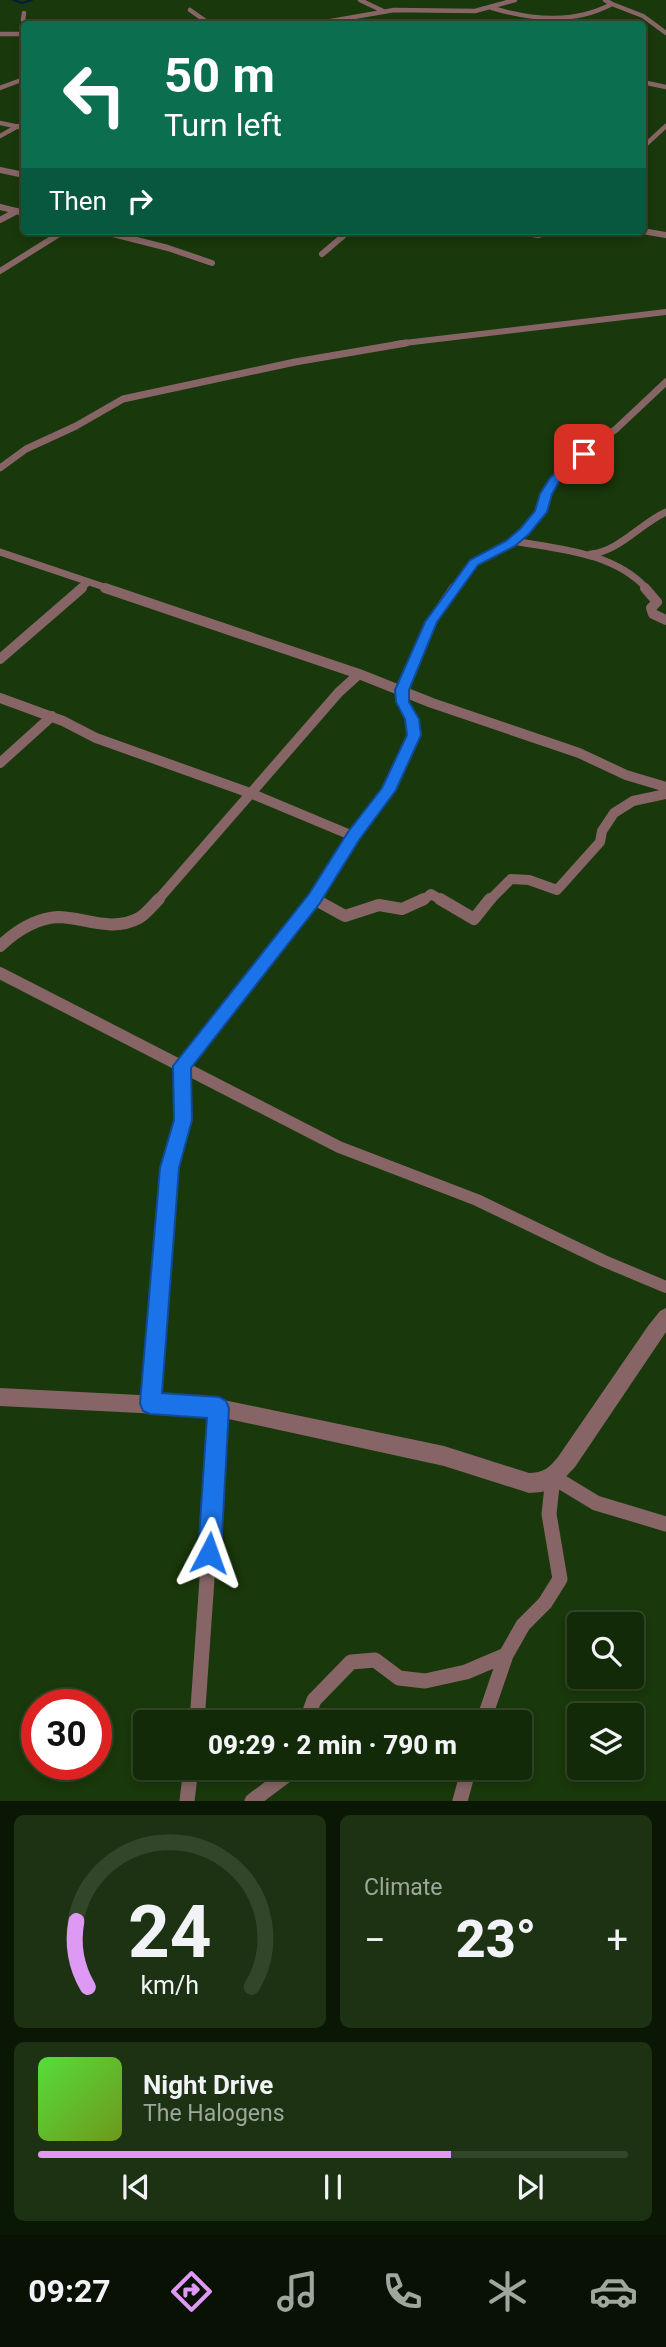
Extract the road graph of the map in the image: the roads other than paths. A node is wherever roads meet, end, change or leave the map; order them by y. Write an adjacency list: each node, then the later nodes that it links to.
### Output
1 (360, 0): 7 (street)
2 (515, 0): 5 (street)
3 (605, 0): 4 (street)
4 (612, 4): 5 (street); 14 (street)
5 (492, 8): 7 (street)
6 (190, 10): 11 (street)
7 (383, 11): 9 (street)
8 (24, 13): 10 (street)
9 (368, 14): 12 (street); 13 (street)
10 (24, 21)
11 (206, 21)
12 (330, 21)
13 (364, 21)
14 (666, 33)
15 (0, 34): 16 (street)
16 (21, 34)
17 (21, 80): 20 (street)
18 (646, 83): 19 (street)
19 (666, 87)
20 (0, 88)
21 (0, 123): 23 (street)
22 (666, 126): 26 (street)
23 (21, 127): 24 (street)
24 (0, 136)
25 (646, 139): 26 (street)
26 (650, 140): 27 (street)
27 (646, 144)
28 (0, 170): 29 (street)
29 (21, 174)
30 (0, 207): 31 (street)
31 (21, 212): 32 (street)
32 (0, 220)
33 (646, 232): 37 (street)
34 (58, 235): 40 (street)
35 (117, 235): 39 (street)
36 (344, 235): 38 (street)
37 (666, 235)
38 (322, 254)
39 (212, 262)
40 (0, 271)
41 (666, 312): 43 (street)
42 (666, 382): 45 (street)
43 (0, 468)
44 (666, 512): 47 (street)
45 (513, 541): 47 (street); 52 (street)
46 (0, 552): 48 (street)
47 (585, 554): 49 (street)
48 (88, 582): 50 (street); 51 (street)
49 (666, 620)
50 (0, 659)
51 (359, 674): 52 (street); 57 (street)
52 (402, 690): 56 (street); 59 (street)
53 (0, 698): 54 (street)
54 (52, 716): 55 (street); 57 (street)
55 (0, 763)
56 (666, 787)
57 (250, 793): 59 (street); 61 (street)
58 (666, 794): 60 (street)
59 (353, 836): 60 (street)
60 (314, 898): 63 (street)
61 (0, 946)
62 (0, 973): 63 (street)
63 (182, 1066): 64 (street); 67 (street)
64 (666, 1287)
65 (666, 1317): 69 (street)
66 (0, 1397): 67 (street)
67 (150, 1403): 68 (street)
68 (219, 1408): 69 (street); 72 (street)
69 (553, 1477): 70 (street); 71 (street)
70 (666, 1524)
71 (506, 1655): 73 (street); 74 (street)
72 (198, 1710)
73 (310, 1710)
74 (487, 1710)
75 (190, 1780): 78 (street)
76 (280, 1780): 79 (street)
77 (466, 1780): 80 (street)
78 (187, 1801)
79 (253, 1801)
80 (460, 1801)

